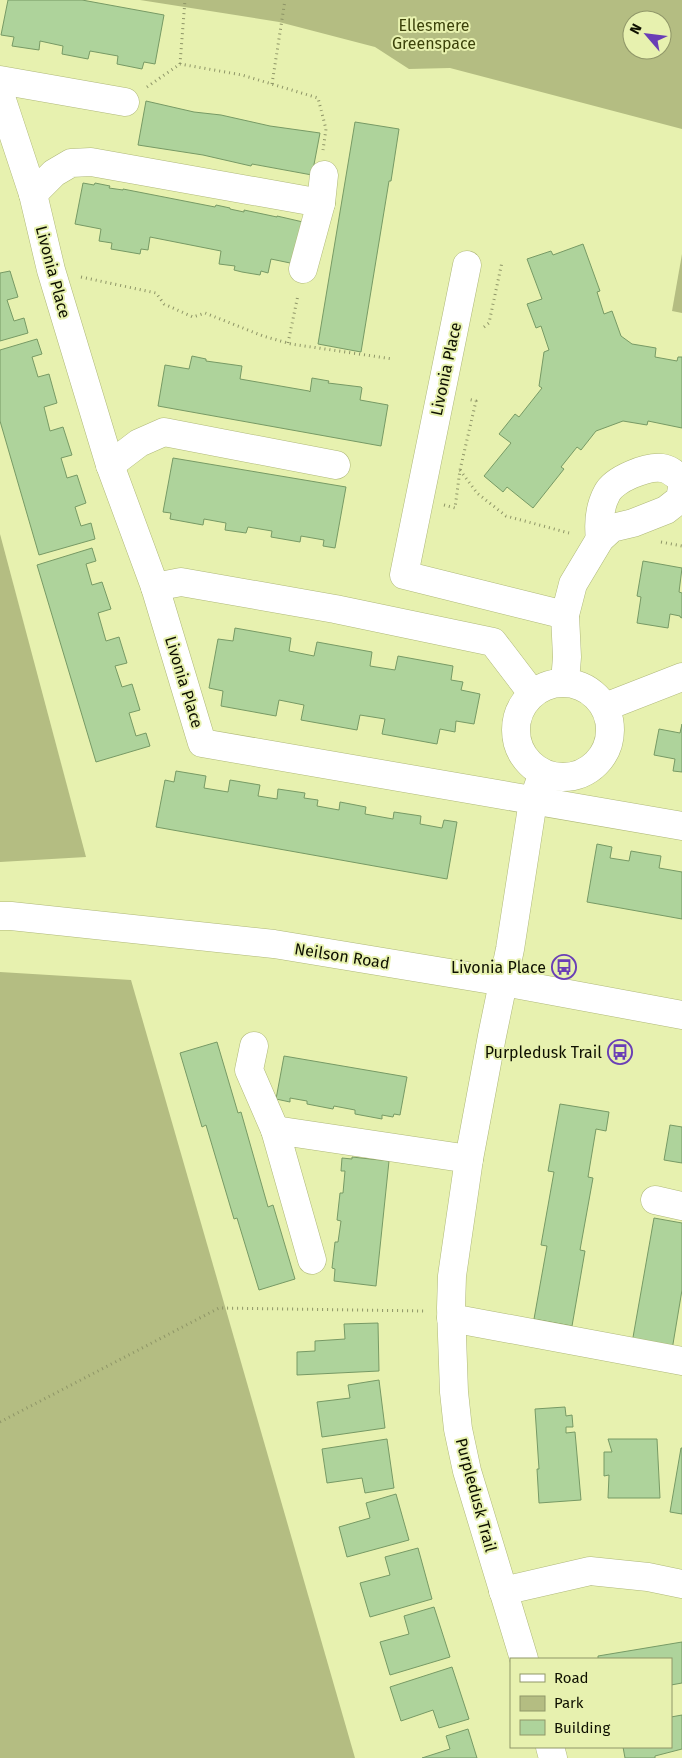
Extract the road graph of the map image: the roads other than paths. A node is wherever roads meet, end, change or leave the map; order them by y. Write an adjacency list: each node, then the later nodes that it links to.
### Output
1 (0, 80): 3 (street)
2 (0, 94): 5 (street, Livonia Place)
3 (126, 102)
4 (324, 175): 6 (street)
5 (33, 194): 6 (street); 10 (street, Livonia Place)
6 (321, 203): 8 (street)
7 (467, 265): 15 (street, Livonia Place)
8 (303, 269)
9 (336, 464): 10 (street)
10 (110, 465): 14 (street, Livonia Place)
11 (682, 480): 13 (street)
12 (682, 488): 13 (street)
13 (600, 539): 15 (street)
14 (155, 587): 18 (street); 21 (street, Livonia Place)
15 (565, 615): 17 (street)
16 (682, 677): 19 (street)
17 (565, 682): 18 (street); 19 (street)
18 (532, 693): 20 (street)
19 (605, 707): 20 (street)
20 (543, 773): 21 (street)
21 (533, 801): 22 (street, Livonia Place); 24 (street)
22 (682, 826)
23 (0, 916): 24 (street, Neilson Road)
24 (504, 982): 25 (street, Neilson Road); 28 (street, Purpledusk Trail)
25 (682, 1015)
26 (254, 1046): 27 (street)
27 (275, 1130): 28 (street); 31 (street)
28 (469, 1159): 32 (street, Purpledusk Trail)
29 (655, 1200): 30 (street)
30 (682, 1206)
31 (312, 1260)
32 (451, 1313): 33 (street); 35 (street, Purpledusk Trail)
33 (682, 1361)
34 (682, 1584): 35 (street)
35 (503, 1591): 36 (street, Purpledusk Trail)
36 (524, 1658)

